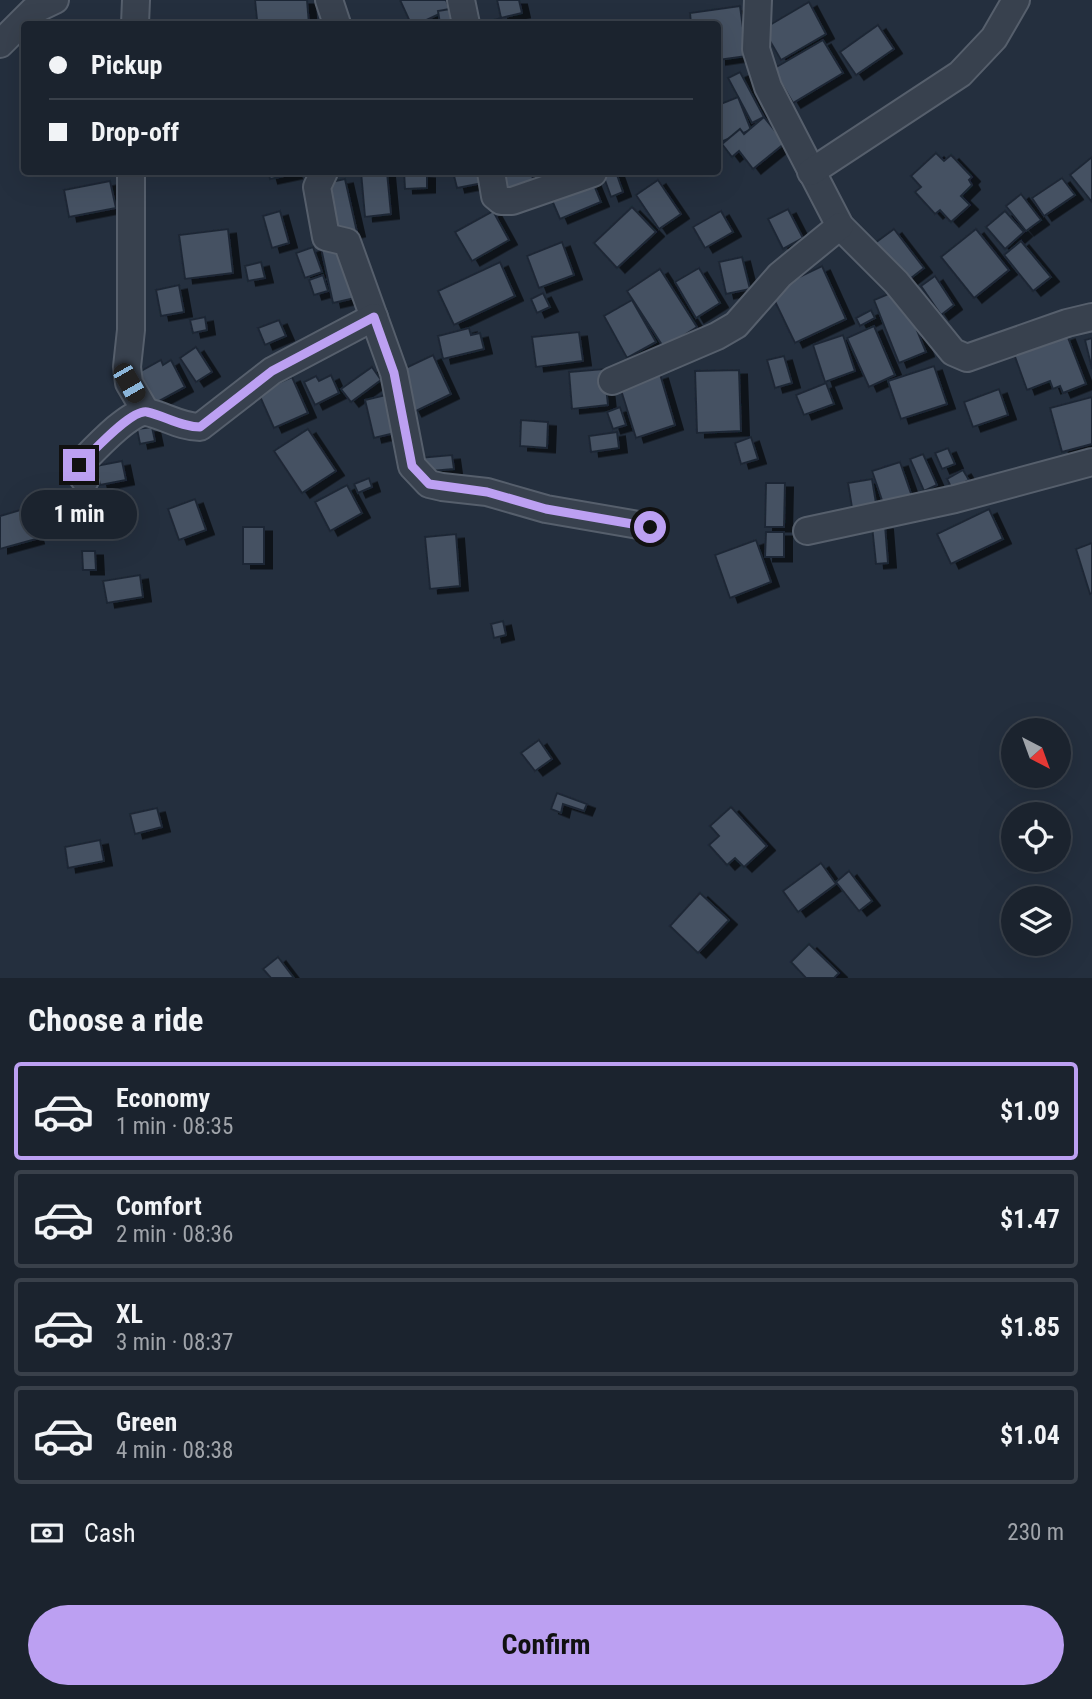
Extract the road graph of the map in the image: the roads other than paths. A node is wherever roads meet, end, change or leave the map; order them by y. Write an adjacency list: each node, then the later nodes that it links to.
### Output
1 (55, 0): 7 (street)
2 (136, 0): 8 (street)
3 (329, 0): 9 (street)
4 (461, 0): 10 (street)
5 (758, 0): 13 (street)
6 (1016, 0): 13 (street)
7 (23, 21)
8 (135, 21)
9 (336, 21)
10 (465, 21)
11 (21, 23): 12 (street)
12 (0, 44)
13 (811, 172): 18 (street)
14 (131, 175): 22 (street)
15 (323, 175): 19 (street)
16 (492, 175): 17 (street)
17 (587, 175)
18 (840, 226): 20 (street); 21 (street)
19 (374, 317): 22 (street); 25 (street)
20 (1092, 317)
21 (612, 381)
22 (146, 412): 24 (street)
23 (1092, 462): 26 (street)
24 (85, 480)
25 (650, 527)
26 (807, 531)

